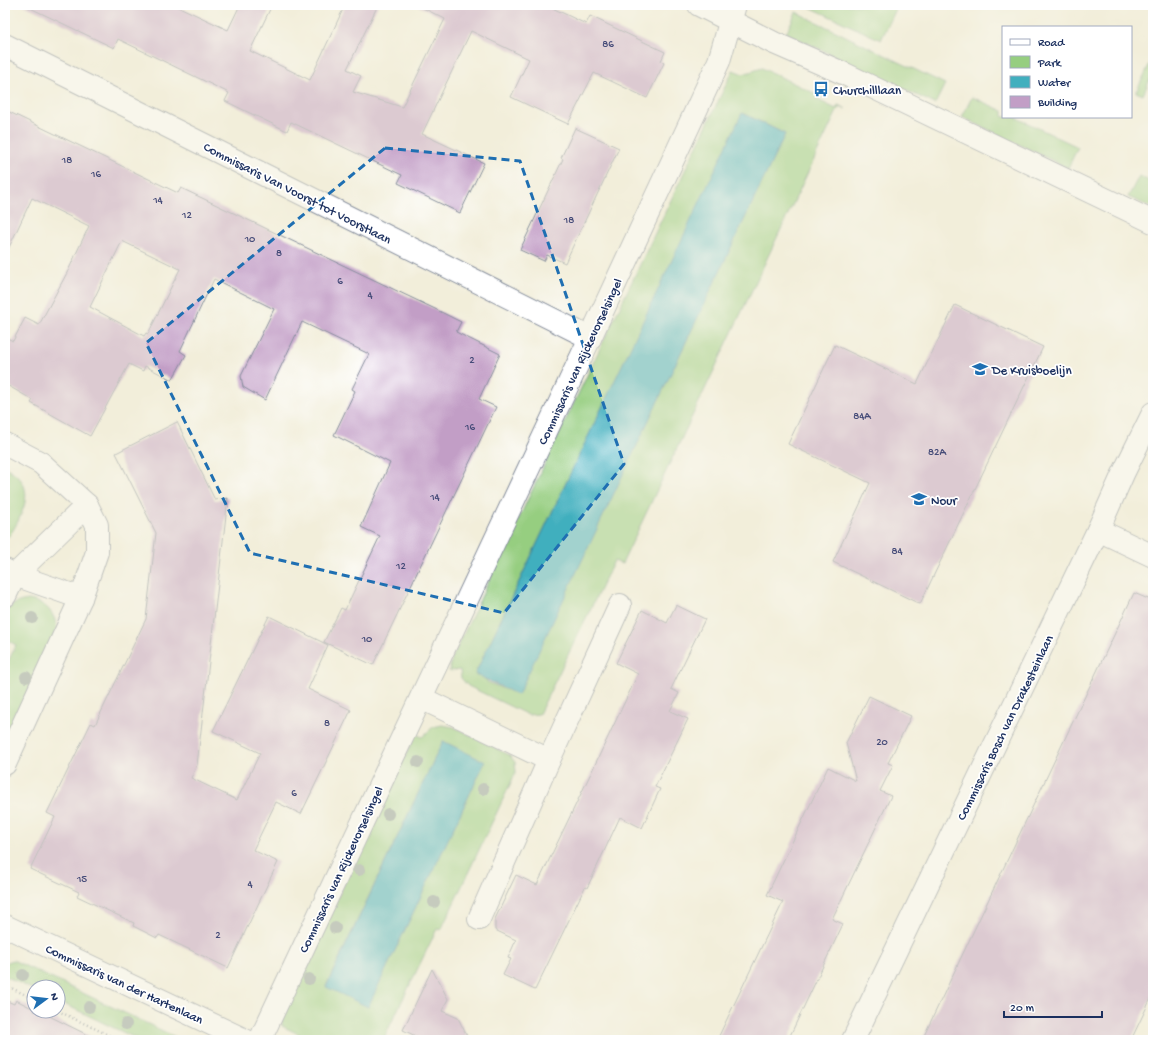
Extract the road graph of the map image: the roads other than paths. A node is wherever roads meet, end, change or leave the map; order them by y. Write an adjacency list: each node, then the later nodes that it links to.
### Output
1 (700, 5): 2 (street)
2 (732, 13): 4 (street); 5 (street, Commissaris van Rijckevorselsingel)
3 (5, 45): 5 (street, Commissaris Van Voorst tot Voorstlaan)
4 (1153, 222)
5 (590, 338): 15 (street, Commissaris van Rijckevorselsingel)
6 (1153, 413): 9 (street, Commissaris Bosch van Drakesteinlaan)
7 (5, 444): 8 (street)
8 (87, 505): 11 (street); 13 (street)
9 (1098, 530): 10 (street); 22 (street, Commissaris Bosch van Drakesteinlaan)
10 (1153, 556)
11 (10, 572): 12 (street); 13 (street)
12 (5, 596)
13 (81, 598): 17 (street)
14 (620, 605): 16 (street)
15 (421, 698): 16 (street); 21 (street, Commissaris van Rijckevorselsingel)
16 (549, 760): 18 (street)
17 (5, 764)
18 (479, 919)
19 (5, 926): 20 (street, Commissaris van der Hartenlaan)
20 (245, 1040)
21 (260, 1040)
22 (853, 1040)

